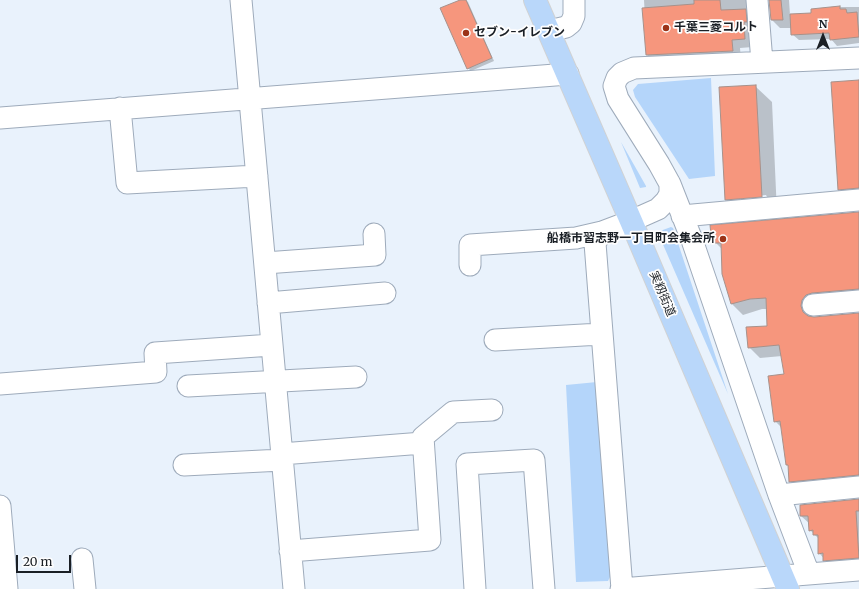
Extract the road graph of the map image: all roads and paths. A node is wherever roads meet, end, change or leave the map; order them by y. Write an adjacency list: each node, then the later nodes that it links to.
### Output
1 (241, 0): 9 (street)
2 (535, 0): 5 (main road, 実籾街道)
3 (574, 0): 5 (street)
4 (756, 0): 7 (street)
5 (549, 31): 8 (main road, 実籾街道)
6 (859, 58): 7 (street)
7 (762, 62): 13 (street)
8 (568, 74): 9 (street); 16 (main road, 実籾街道)
9 (250, 98): 10 (street); 12 (street)
10 (120, 108): 11 (street); 12 (street)
11 (0, 118)
12 (257, 176): 19 (street)
13 (670, 184): 15 (street); 16 (street)
14 (859, 200): 15 (street)
15 (682, 216): 37 (street)
16 (631, 221): 17 (street); 43 (main road, 実籾街道)
17 (602, 232): 20 (street); 25 (street)
18 (374, 234): 19 (street)
19 (265, 263): 23 (street)
20 (470, 265)
21 (385, 293): 23 (street)
22 (859, 301): 24 (street)
23 (268, 303): 27 (street)
24 (813, 305)
25 (601, 334): 26 (street); 49 (street)
26 (495, 340)
27 (272, 344): 29 (street); 30 (street)
28 (356, 377): 29 (street)
29 (275, 381): 31 (street); 34 (street)
30 (0, 384)
31 (188, 386)
32 (492, 410): 33 (street)
33 (423, 443): 34 (street); 39 (street)
34 (282, 457): 35 (street); 39 (street)
35 (184, 465)
36 (859, 487): 37 (street)
37 (779, 495): 42 (street)
38 (0, 506): 44 (street)
39 (290, 551): 46 (street)
40 (82, 559): 45 (street)
41 (859, 570): 42 (street)
42 (809, 574): 43 (street)
43 (785, 583): 49 (street)
44 (7, 589)
45 (85, 589)
46 (294, 589)
47 (475, 589): 48 (street)
48 (544, 589)
49 (622, 589)

